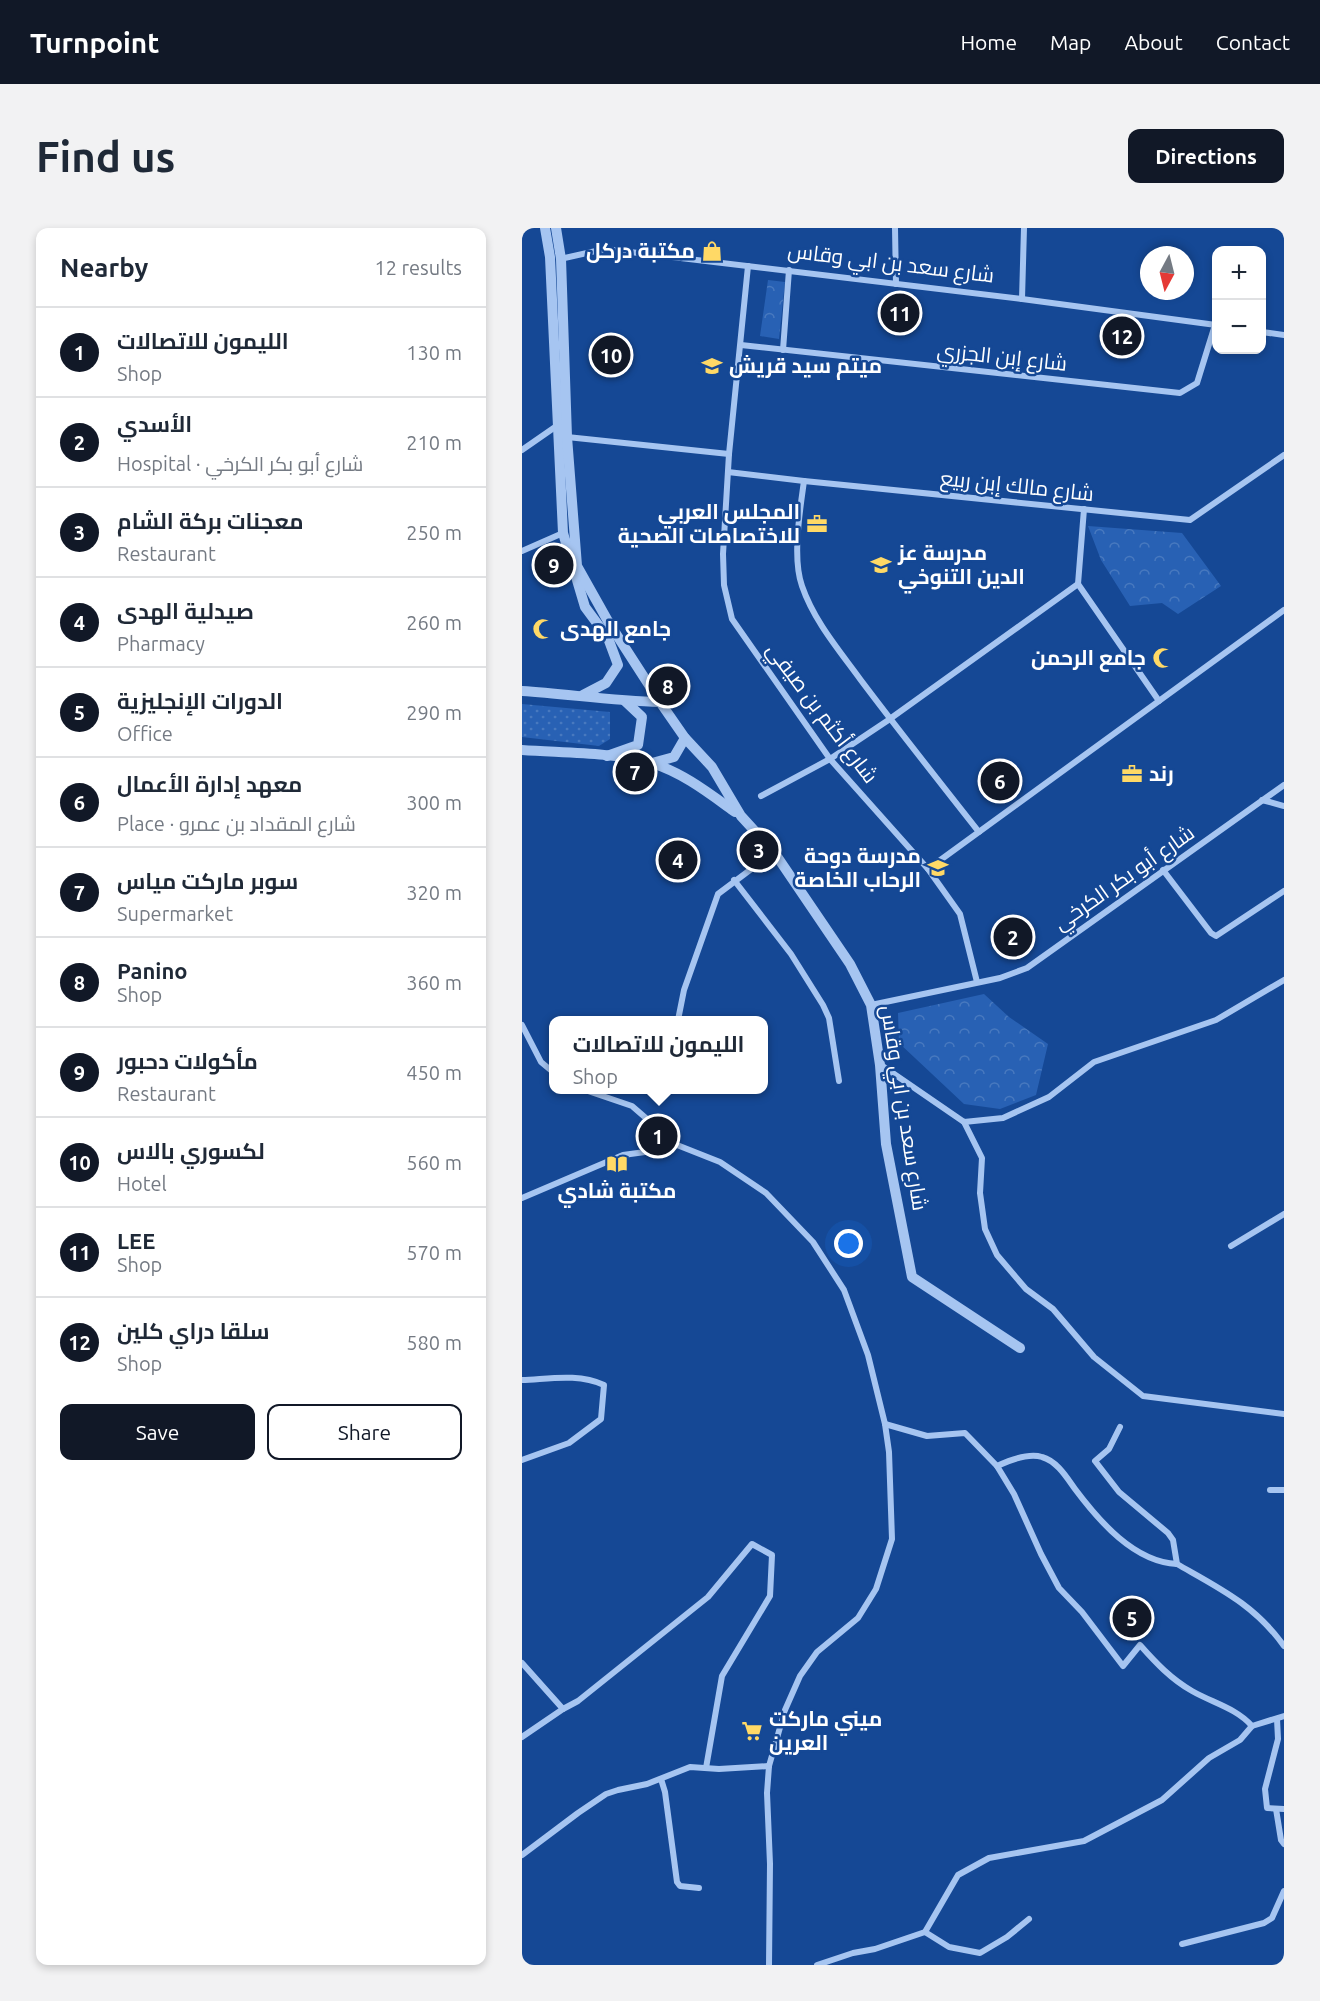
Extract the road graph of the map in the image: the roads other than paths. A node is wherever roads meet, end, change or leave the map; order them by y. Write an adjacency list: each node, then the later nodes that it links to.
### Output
1 (544, 228): 5 (street, شارع سعد بن ابي وقاس)
2 (556, 228): 5 (street, شارع سعد بن ابي وقاس)
3 (895, 228): 8 (street)
4 (1024, 228): 9 (street)
5 (556, 258): 6 (street, شارع سعد بن ابي وقاس); 16 (street, شارع سعد بن ابي وقاس); 17 (street, شارع سعد بن ابي وقاس)
6 (748, 266): 7 (street, شارع سعد بن ابي وقاس); 14 (street, شارع أكثم بن صيفي)
7 (789, 270): 8 (street, شارع سعد بن ابي وقاس); 15 (street)
8 (896, 284): 9 (street, شارع سعد بن ابي وقاس)
9 (1022, 299): 10 (street, شارع سعد بن ابي وقاس)
10 (1212, 324)
11 (1266, 333): 12 (street)
12 (1284, 335)
13 (1212, 337): 15 (street, شارع إبن الجزري)
14 (741, 345): 15 (street, شارع إبن الجزري); 19 (street, شارع أكثم بن صيفي)
15 (783, 350)
16 (558, 425): 18 (street); 24 (street, شارع سعد بن ابي وقاس)
17 (567, 437): 19 (street); 32 (street, شارع سعد بن ابي وقاس)
18 (522, 450)
19 (729, 454): 21 (street, شارع أكثم بن صيفي)
20 (1284, 455): 23 (street, شارع مالك إبن ربيع)
21 (728, 472): 22 (street, شارع مالك إبن ربيع); 37 (street, شارع أكثم بن صيفي)
22 (804, 481): 23 (street, شارع مالك إبن ربيع); 33 (street)
23 (1084, 509): 26 (street)
24 (563, 533): 25 (street); 29 (street, شارع سعد بن ابي وقاس)
25 (522, 551)
26 (1078, 584): 30 (street); 33 (street)
27 (1284, 610): 30 (street)
28 (522, 691): 29 (street)
29 (583, 695): 31 (street)
30 (1159, 700): 44 (street)
31 (626, 702): 32 (street); 36 (street)
32 (660, 702): 34 (street, شارع سعد بن ابي وقاس)
33 (890, 719): 37 (street); 44 (street)
34 (685, 738): 38 (street); 43 (street, شارع سعد بن ابي وقاس)
35 (522, 750): 36 (street)
36 (607, 756): 38 (street)
37 (830, 759): 40 (street); 46 (street, شارع أكثم بن صيفي)
38 (652, 763): 43 (street)
39 (1284, 785): 41 (street, شارع أبو بكر الكرخي)
40 (761, 796)
41 (1262, 800): 42 (street); 47 (street, شارع أبو بكر الكرخي)
42 (1284, 806)
43 (741, 816): 45 (street, شارع سعد بن ابي وقاس)
44 (979, 832): 46 (street)
45 (774, 852): 48 (street); 52 (street, شارع سعد بن ابي وقاس)
46 (928, 869): 51 (street, شارع أكثم بن صيفي)
47 (1163, 870): 49 (street); 51 (street, شارع أبو بكر الكرخي)
48 (734, 880): 53 (street); 57 (street)
49 (1284, 891)
50 (1284, 980): 59 (street)
51 (977, 982): 52 (street, شارع أبو بكر الكرخي)
52 (871, 1005): 55 (street, شارع سعد بن ابي وقاس)
53 (679, 1016)
54 (522, 1025): 56 (street)
55 (880, 1065): 59 (street); 64 (street, شارع سعد بن ابي وقاس)
56 (549, 1069)
57 (839, 1081)
58 (599, 1094): 60 (street)
59 (964, 1122): 66 (street)
60 (656, 1126): 61 (street); 67 (street)
61 (522, 1198)
62 (1284, 1214): 63 (street)
63 (1231, 1246)
64 (1020, 1348)
65 (522, 1380): 69 (street)
66 (1284, 1414)
67 (885, 1424): 70 (street); 80 (street)
68 (1120, 1427): 73 (street)
69 (522, 1460)
70 (997, 1466): 73 (street); 78 (street)
71 (1270, 1490): 72 (street)
72 (1284, 1490)
73 (1177, 1564): 74 (street)
74 (1284, 1646)
75 (522, 1663): 76 (street)
76 (563, 1709): 79 (street); 81 (street)
77 (1280, 1718): 78 (street); 83 (street)
78 (1252, 1726): 90 (street)
79 (522, 1737)
80 (769, 1766): 81 (street); 92 (street)
81 (706, 1768): 82 (street)
82 (661, 1779): 86 (street); 87 (street)
83 (1276, 1809): 84 (street); 85 (street)
84 (1284, 1809)
85 (1284, 1844)
86 (522, 1855)
87 (699, 1888)
88 (1284, 1891): 91 (street)
89 (1029, 1919): 90 (street)
90 (925, 1932): 93 (street)
91 (1182, 1944)
92 (769, 1965)
93 (817, 1965)

